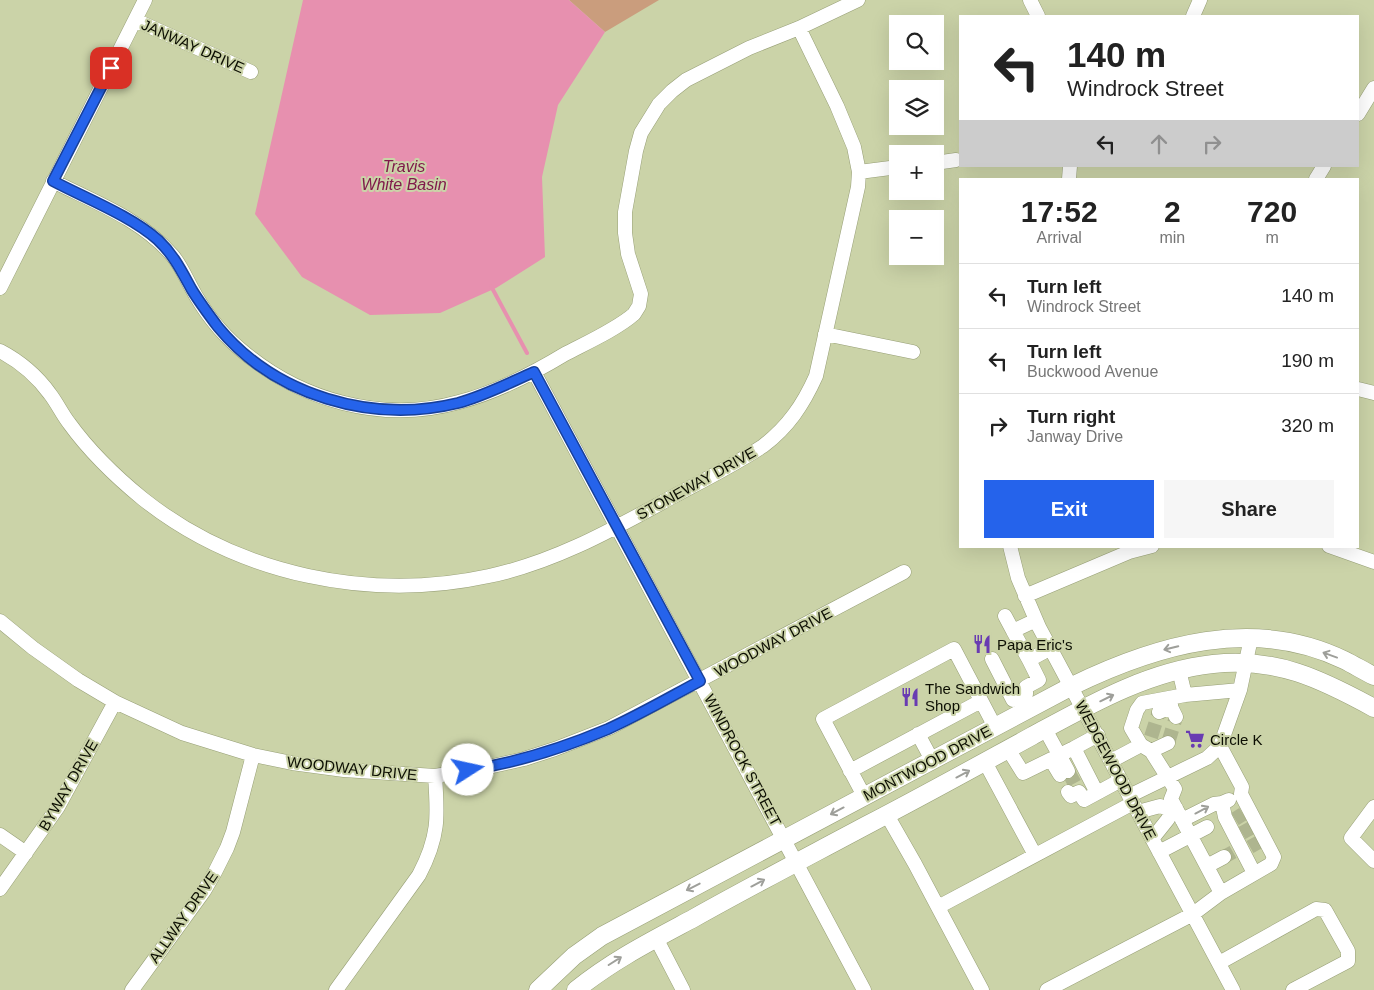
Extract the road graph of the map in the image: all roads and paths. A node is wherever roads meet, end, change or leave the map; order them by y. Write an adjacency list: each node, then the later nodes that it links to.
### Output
1 (145, 0): 7 (street, JANWAY DRIVE)
2 (858, 0): 8 (street)
3 (1030, 0): 5 (street)
4 (1200, 0): 6 (street)
5 (1038, 15)
6 (1193, 15)
7 (135, 20): 9 (street, JANWAY DRIVE); 18 (street, JANWAY DRIVE)
8 (799, 28): 16 (street, STONEWAY DRIVE); 23 (street)
9 (251, 72)
10 (1374, 88): 11 (street)
11 (1359, 112)
12 (956, 160): 13 (street)
13 (944, 162)
14 (1323, 167): 17 (street)
15 (889, 168): 16 (street)
16 (859, 172): 20 (street, STONEWAY DRIVE)
17 (1317, 178)
18 (53, 181): 19 (street, JANWAY DRIVE); 23 (street)
19 (0, 288)
20 (825, 334): 22 (street); 26 (street, STONEWAY DRIVE)
21 (0, 351): 26 (street, STONEWAY DRIVE)
22 (913, 352)
23 (534, 372): 26 (street, WINDROCK STREET)
24 (1359, 389): 25 (street)
25 (1374, 393)
26 (618, 527): 45 (street, WINDROCK STREET)
27 (1011, 548): 32 (street, WEDGEWOOD DRIVE)
28 (1336, 548): 30 (street)
29 (1128, 549): 32 (street)
30 (1374, 562)
31 (904, 572): 45 (street, WOODWAY DRIVE)
32 (1025, 596): 34 (street, WEDGEWOOD DRIVE)
33 (1005, 616): 36 (street)
34 (1036, 620): 36 (street); 38 (street, WEDGEWOOD DRIVE)
35 (0, 621): 50 (street, WOODWAY DRIVE)
36 (1013, 631): 40 (street)
37 (1251, 638): 41 (street); 43 (main road, MONTWOOD DRIVE, one-way to 37); 46 (main road, MONTWOOD DRIVE, one-way to 46)
38 (1051, 648): 40 (street); 46 (street, WEDGEWOOD DRIVE)
39 (992, 658): 51 (street)
40 (1028, 660): 51 (street)
41 (1247, 663): 42 (main road, MONTWOOD DRIVE); 47 (street); 53 (main road, MONTWOOD DRIVE)
42 (1180, 670): 44 (main road, MONTWOOD DRIVE); 48 (street)
43 (1374, 676)
44 (1147, 679): 52 (street); 54 (main road, MONTWOOD DRIVE, one-way to 44)
45 (700, 681): 70 (street, WOODWAY DRIVE); 85 (street, WINDROCK STREET)
46 (1072, 686): 51 (main road, MONTWOOD DRIVE); 54 (street, WEDGEWOOD DRIVE)
47 (1240, 690): 48 (street); 60 (street)
48 (1185, 695): 52 (street)
49 (981, 701): 55 (street); 57 (street); 68 (street)
50 (115, 702): 63 (street, WOODWAY DRIVE); 89 (street, BYWAY DRIVE)
51 (1017, 707): 55 (main road, MONTWOOD DRIVE)
52 (1166, 707): 59 (street)
53 (1374, 708)
54 (1082, 709): 56 (main road, MONTWOOD DRIVE); 58 (street, WEDGEWOOD DRIVE)
55 (995, 727): 67 (main road, MONTWOOD DRIVE)
56 (1046, 729): 62 (main road, MONTWOOD DRIVE); 64 (street)
57 (918, 734): 67 (street); 68 (street)
58 (1098, 735): 61 (street); 65 (street, WEDGEWOOD DRIVE)
59 (1154, 745): 65 (street); 71 (street)
60 (1220, 746): 71 (street); 76 (street)
61 (1074, 748): 64 (street); 75 (street)
62 (1008, 749): 64 (street); 66 (main road, MONTWOOD DRIVE)
63 (253, 755): 70 (street, WOODWAY DRIVE); 101 (street, ALLWAY DRIVE)
64 (1055, 757): 69 (street)
65 (1110, 761): 72 (street, WEDGEWOOD DRIVE)
66 (985, 762): 74 (main road, MONTWOOD DRIVE, one-way to 66); 90 (street)
67 (925, 764): 74 (main road); 77 (main road, MONTWOOD DRIVE)
68 (850, 771): 77 (street)
69 (1064, 773)
70 (436, 776): 102 (street)
71 (1167, 778): 78 (street); 80 (street)
72 (1121, 780): 75 (street); 78 (street, WEDGEWOOD DRIVE)
73 (1075, 790): 75 (street)
74 (930, 792): 81 (main road, MONTWOOD DRIVE)
75 (1097, 793)
76 (1240, 794): 82 (street); 82 (street)
77 (864, 796): 85 (main road, MONTWOOD DRIVE, one-way to 85)
78 (1133, 804): 80 (street); 86 (street, WEDGEWOOD DRIVE); 90 (street)
79 (1374, 808): 91 (street)
80 (1177, 813): 82 (street, one-way to 82); 84 (street); 86 (street)
81 (887, 815): 92 (main road, MONTWOOD DRIVE); 97 (street)
82 (1228, 817): 84 (street); 87 (street); 87 (street)
83 (0, 835): 89 (street)
84 (1191, 836): 88 (street); 93 (street)
85 (785, 838): 92 (street, WINDROCK STREET); 103 (main road, MONTWOOD DRIVE, one-way to 103)
86 (1152, 839): 88 (street, WEDGEWOOD DRIVE)
87 (1245, 842): 93 (street); 94 (street); 94 (street)
88 (1160, 852): 98 (street, WEDGEWOOD DRIVE)
89 (26, 853): 95 (street, BYWAY DRIVE)
90 (1035, 855): 97 (street)
91 (1374, 861)
92 (797, 862): 99 (main road, MONTWOOD DRIVE, one-way to 92); 106 (street, WINDROCK STREET)
93 (1207, 866): 96 (street)
94 (1254, 873): 96 (street)
95 (0, 889)
96 (1221, 893): 98 (street)
97 (938, 907): 107 (street)
98 (1193, 914): 100 (street, WEDGEWOOD DRIVE); 108 (street)
99 (656, 938): 104 (main road, MONTWOOD DRIVE, one-way to 99); 105 (street)
100 (1219, 963): 109 (street, WEDGEWOOD DRIVE); 110 (street)
101 (132, 990)
102 (336, 990)
103 (538, 990)
104 (576, 990)
105 (683, 990)
106 (864, 990)
107 (982, 990)
108 (1046, 990)
109 (1233, 990)
110 (1293, 990)

